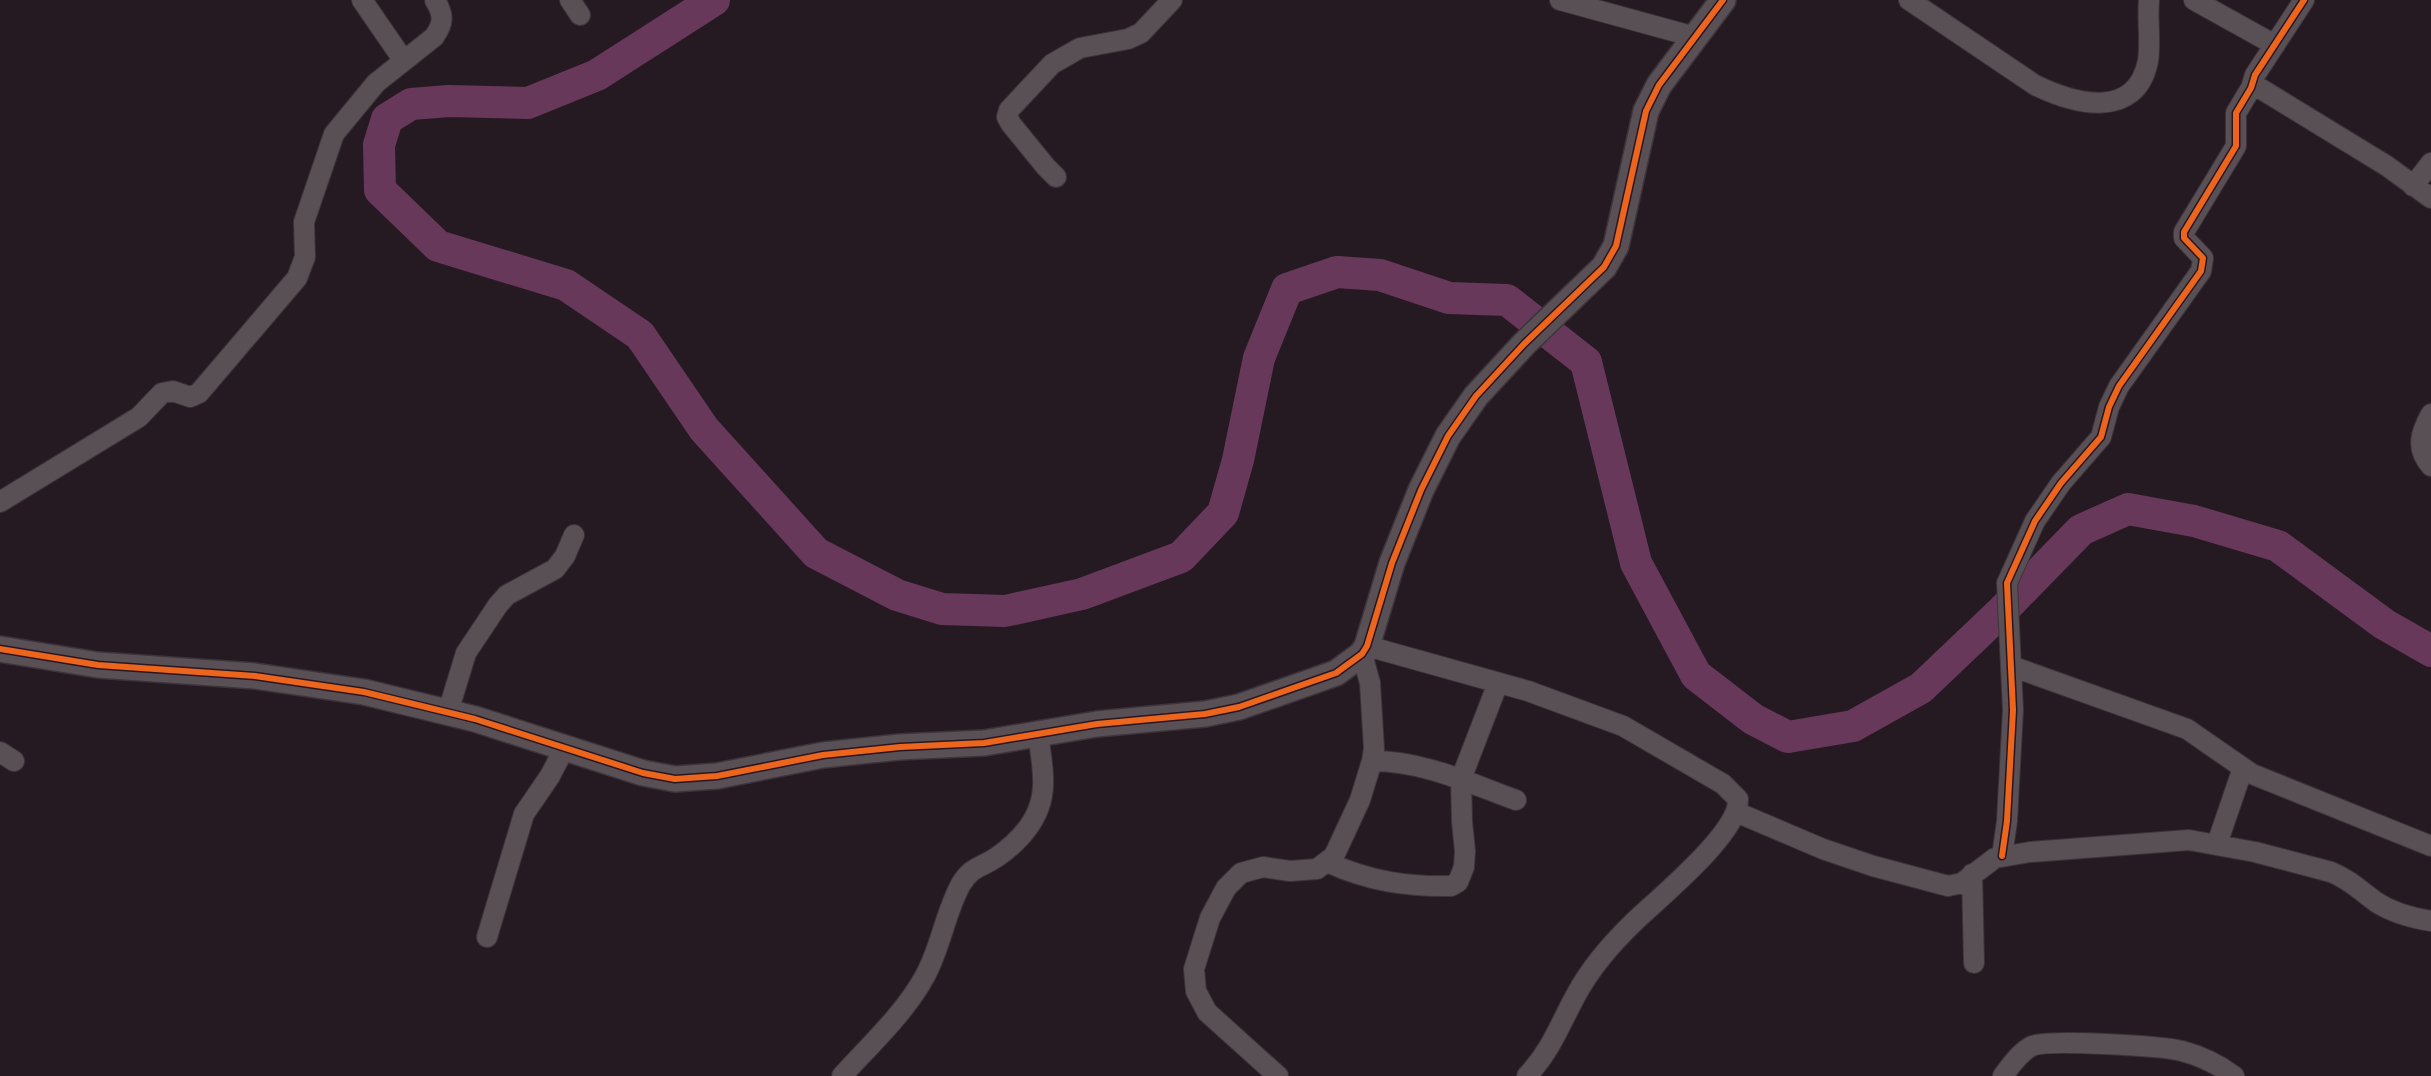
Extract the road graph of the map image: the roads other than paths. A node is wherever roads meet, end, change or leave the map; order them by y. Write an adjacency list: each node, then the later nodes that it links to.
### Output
1 (362, 0): 12 (street)
2 (435, 0): 12 (street)
3 (1172, 0): 15 (street)
4 (1560, 0): 10 (street)
5 (1723, 0): 10 (street)
6 (1909, 0): 7 (street)
7 (2149, 0)
8 (2194, 0): 11 (street)
9 (2304, 0): 11 (street)
10 (1695, 37): 23 (street)
11 (2274, 45): 13 (street)
12 (404, 61): 20 (street)
13 (2253, 84): 16 (street); 24 (street)
14 (2431, 163): 16 (street)
15 (1056, 177)
16 (2412, 186): 17 (street)
17 (2431, 198)
18 (2431, 414): 19 (street)
19 (2431, 466)
20 (0, 502)
21 (574, 535): 26 (street)
22 (0, 649): 26 (street)
23 (1364, 650): 25 (street); 27 (street); 29 (street)
24 (2010, 666): 30 (street); 36 (street)
25 (1498, 683): 31 (street); 33 (street)
26 (448, 712): 28 (street)
27 (1038, 733): 28 (street); 42 (street)
28 (565, 747): 40 (street)
29 (1372, 761): 31 (street); 37 (street)
30 (2243, 768): 34 (street); 35 (street)
31 (1461, 779): 32 (street); 37 (street)
32 (1516, 800)
33 (1736, 812): 38 (street); 44 (street)
34 (2217, 844): 36 (street); 39 (street)
35 (2431, 846)
36 (2002, 856): 38 (street)
37 (1327, 862): 43 (street)
38 (1972, 874): 41 (street)
39 (2431, 921)
40 (487, 937)
41 (1974, 963)
42 (842, 1076)
43 (1278, 1076)
44 (1527, 1076)
45 (2003, 1076): 46 (street)
46 (2234, 1076)

